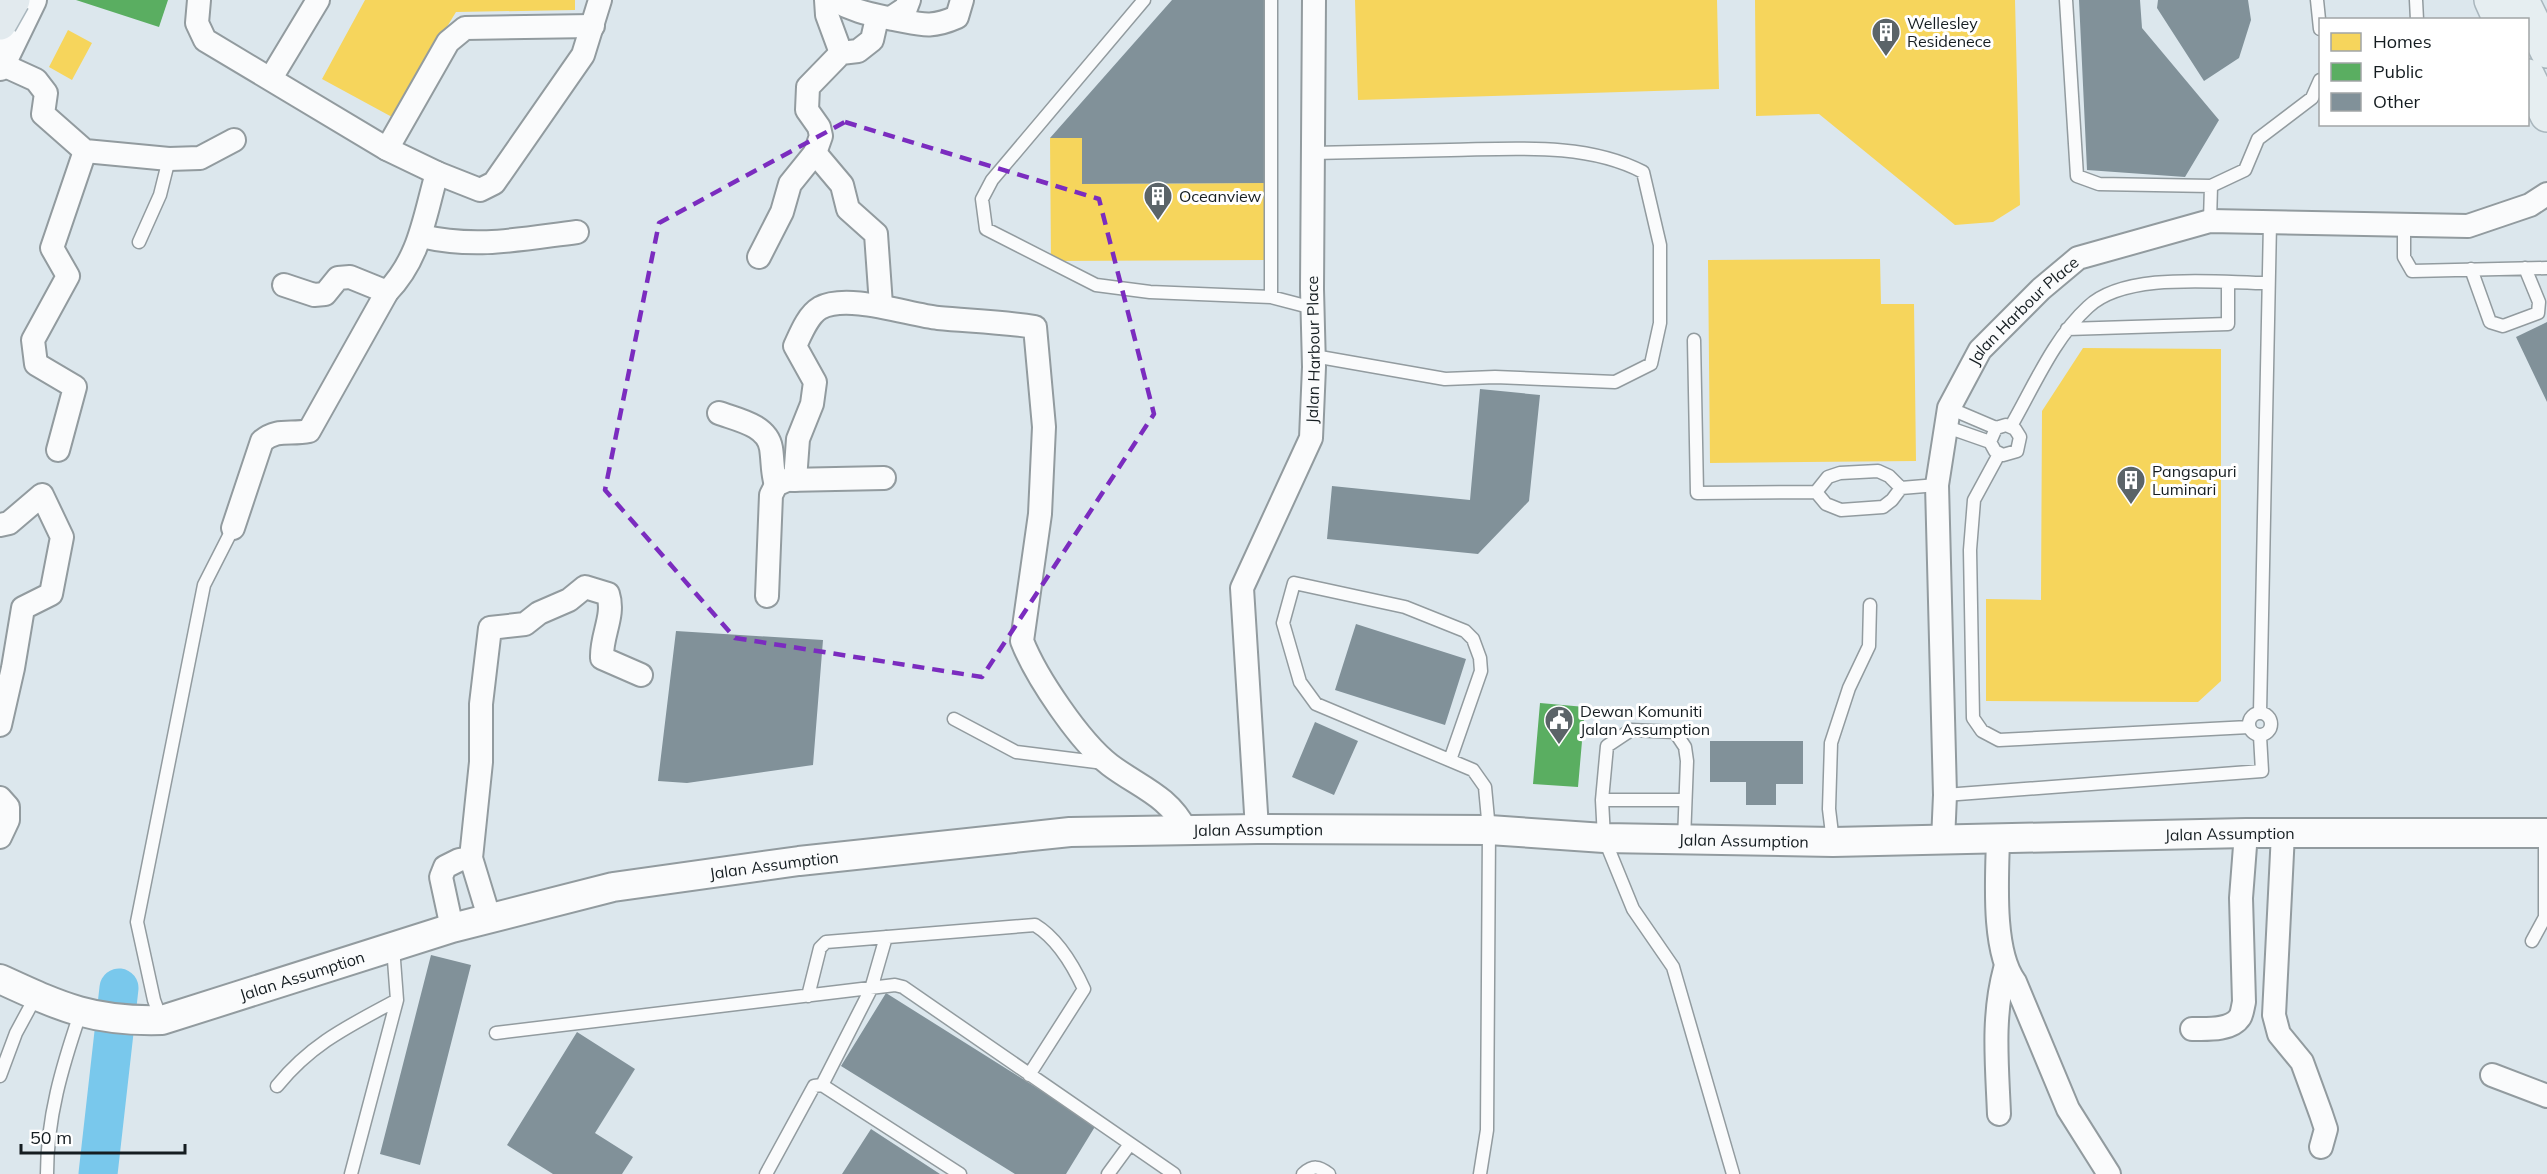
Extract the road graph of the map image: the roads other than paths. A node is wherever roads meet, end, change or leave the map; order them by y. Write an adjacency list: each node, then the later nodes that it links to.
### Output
1 (13, 0): 24 (highway, bridge)
2 (32, 0): 24 (street)
3 (199, 0): 27 (street)
4 (318, 0): 27 (street)
5 (600, 0): 23 (street)
6 (825, 0): 26 (street)
7 (834, 0): 19 (street)
8 (909, 0): 19 (street)
9 (962, 0): 19 (street)
10 (1144, 0): 54 (lane)
11 (1271, 0): 54 (lane)
12 (1314, 0): 35 (street, Jalan Harbour Place)
13 (2066, 0): 38 (lane)
14 (2317, 0): 22 (lane)
15 (2416, 0): 20 (lane)
16 (2491, 0): 21 (highway)
17 (2522, 0): 25 (highway)
18 (0, 4): 24 (street)
19 (884, 18): 26 (street)
20 (2417, 18)
21 (2499, 18)
22 (2319, 19)
23 (593, 26): 32 (street); 37 (street)
24 (3, 49): 33 (street)
25 (2547, 51)
26 (841, 53): 34 (street)
27 (271, 78): 32 (street)
28 (2529, 78): 30 (highway)
29 (2319, 82): 38 (lane)
30 (2547, 115)
31 (234, 140): 36 (street)
32 (387, 149): 37 (street)
33 (85, 151): 36 (street); 65 (street)
34 (815, 153): 46 (street); 55 (street)
35 (1313, 153): 56 (street, Jalan Harbour Place); 59 (lane)
36 (169, 159): 45 (lane)
37 (437, 173): 44 (street)
38 (2211, 186): 40 (lane)
39 (2547, 194): 42 (street, Jalan Harbour Place)
40 (2210, 221): 41 (street, Jalan Harbour Place); 61 (street, Jalan Harbour Place)
41 (2270, 223): 42 (street, Jalan Harbour Place); 51 (lane)
42 (2404, 226): 49 (lane)
43 (577, 232): 44 (street)
44 (421, 236): 53 (street)
45 (139, 242)
46 (759, 257)
47 (2525, 268): 48 (lane); 49 (lane); 49 (lane)
48 (2547, 268)
49 (2471, 269)
50 (2228, 283): 51 (lane); 57 (lane); 57 (lane)
51 (2268, 283): 77 (lane)
52 (284, 285): 53 (street)
53 (387, 292): 73 (street)
54 (1271, 297): 56 (lane)
55 (881, 305): 68 (street); 83 (street)
56 (1313, 308): 59 (street, Jalan Harbour Place)
57 (2067, 329): 62 (lane)
58 (1694, 340): 71 (lane)
59 (1314, 356): 88 (street, Jalan Harbour Place)
60 (719, 413): 68 (street)
61 (1948, 418): 63 (lane); 64 (lane); 69 (street, Jalan Harbour Place)
62 (2011, 426): 63 (lane); 66 (lane)
63 (1996, 428): 64 (lane)
64 (1990, 442): 66 (lane)
65 (58, 450)
66 (1999, 454): 80 (lane)
67 (884, 478): 68 (street)
68 (785, 483): 74 (street)
69 (1937, 485): 70 (lane); 84 (street, Jalan Harbour Place)
70 (1901, 488): 71 (lane); 71 (lane)
71 (1816, 492)
72 (0, 525): 79 (street)
73 (233, 528): 113 (lane)
74 (767, 596)
75 (1870, 605): 99 (lane)
76 (641, 675): 100 (street)
77 (2260, 713): 80 (lane); 81 (lane)
78 (954, 719): 83 (lane)
79 (0, 725)
80 (2249, 727): 81 (lane)
81 (2260, 736): 84 (lane)
82 (1450, 760): 82 (lane); 90 (lane)
83 (1109, 764): 89 (street)
84 (1945, 795): 98 (street, Jalan Harbour Place)
85 (0, 798): 94 (street)
86 (1602, 800): 87 (lane); 87 (lane); 95 (lane)
87 (1685, 800): 97 (lane)
88 (1257, 829): 89 (street, Jalan Assumption); 90 (street, Jalan Assumption)
89 (1186, 830): 101 (street, Jalan Assumption)
90 (1489, 830): 95 (street, Jalan Assumption); 133 (lane)
91 (2546, 832): 93 (street, Jalan Assumption); 104 (lane)
92 (2246, 833): 93 (street, Jalan Assumption); 96 (street, Jalan Assumption); 114 (street)
93 (2283, 833): 124 (street)
94 (0, 837)
95 (1604, 838): 97 (street, Jalan Assumption); 134 (lane)
96 (1998, 839): 98 (street, Jalan Assumption); 106 (street)
97 (1684, 840): 99 (street, Jalan Assumption)
98 (1943, 841): 99 (street, Jalan Assumption)
99 (1833, 842)
100 (471, 858): 101 (street); 102 (street)
101 (489, 918): 102 (street, Jalan Assumption)
102 (452, 928): 105 (street, Jalan Assumption)
103 (886, 937): 108 (lane); 110 (lane); 116 (lane)
104 (2532, 941)
105 (393, 946): 111 (lane); 113 (street, Jalan Assumption)
106 (2005, 969): 122 (street); 135 (street)
107 (0, 979): 109 (street, Jalan Assumption)
108 (871, 989): 110 (lane); 116 (lane); 119 (lane)
109 (36, 996): 112 (street, Jalan Assumption); 118 (lane)
110 (808, 996): 115 (lane)
111 (397, 1000): 120 (lane); 126 (lane)
112 (91, 1016): 113 (street, Jalan Assumption); 125 (lane)
113 (148, 1020)
114 (2192, 1029)
115 (496, 1033)
116 (1029, 1075): 123 (lane)
117 (2492, 1075): 121 (street)
118 (0, 1076)
119 (822, 1085): 127 (lane); 128 (lane)
120 (277, 1086)
121 (2547, 1096)
122 (1999, 1114)
123 (1130, 1144): 129 (lane); 130 (lane)
124 (2321, 1147)
125 (47, 1174)
126 (351, 1174)
127 (766, 1174)
128 (960, 1174)
129 (1108, 1174)
130 (1174, 1174)
131 (1303, 1174): 132 (lane)
132 (1329, 1174)
133 (1480, 1174)
134 (1733, 1174)
135 (2109, 1174)

